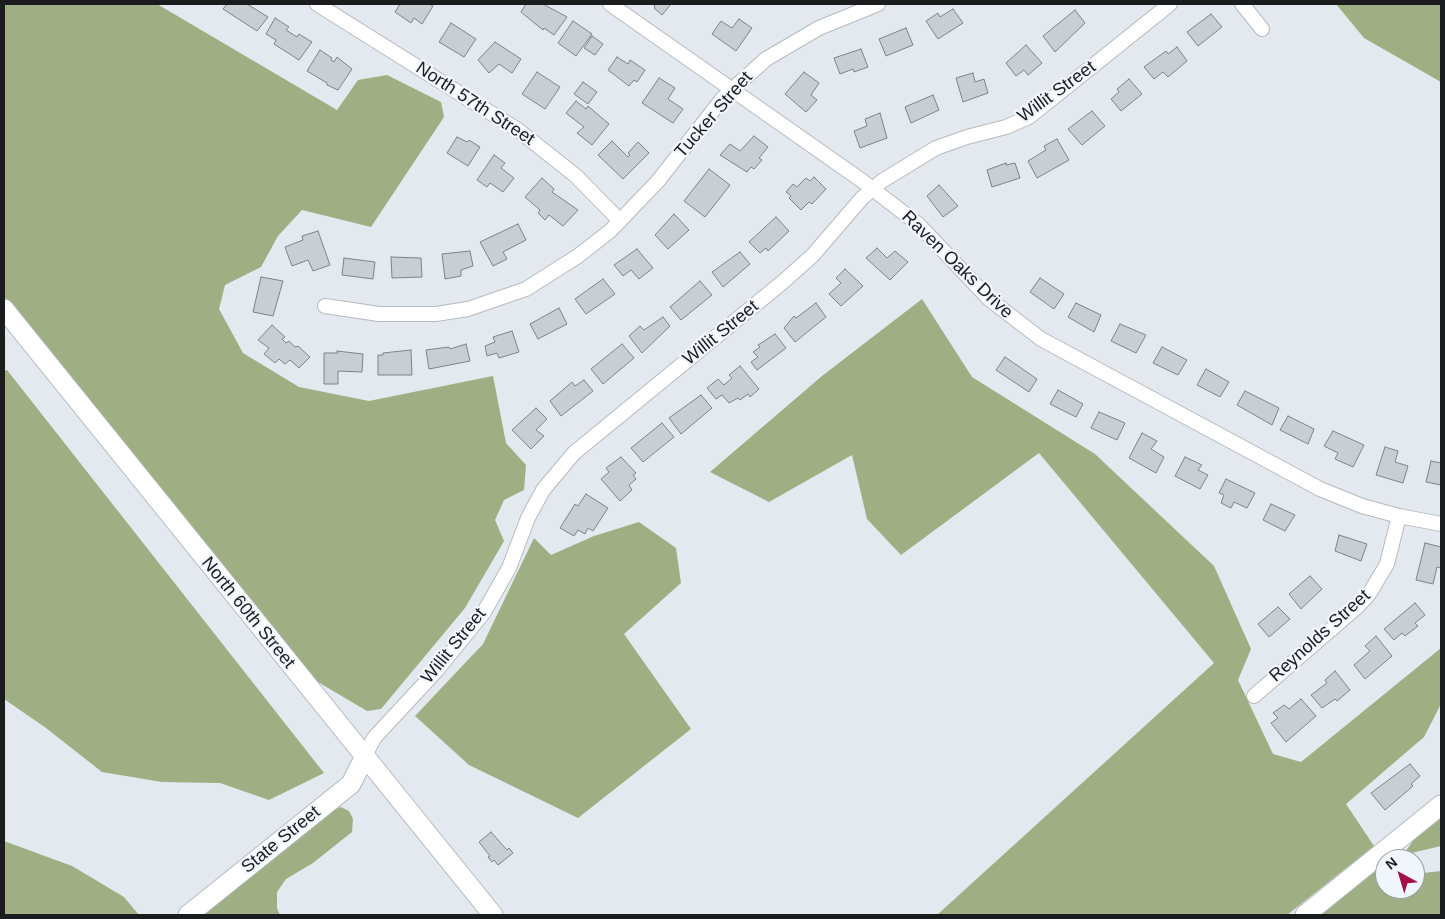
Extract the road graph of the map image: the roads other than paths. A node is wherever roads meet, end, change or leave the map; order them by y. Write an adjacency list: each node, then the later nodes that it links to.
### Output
1 (317, 4): 9 (street, North 57th Street)
2 (610, 4): 7 (street, Raven Oaks Drive)
3 (878, 4): 7 (street, Tucker Street)
4 (1170, 4): 8 (street, Willit Street)
5 (1242, 4): 6 (street)
6 (1262, 29)
7 (731, 90): 8 (street, Raven Oaks Drive); 9 (street, Tucker Street)
8 (872, 189): 12 (street, Raven Oaks Drive); 15 (street, Willit Street)
9 (620, 221): 10 (street, Tucker Street)
10 (325, 306)
11 (4, 309): 15 (main road, North 60th Street)
12 (1399, 516): 13 (street, Raven Oaks Drive); 14 (street, Reynolds Street)
13 (1441, 524)
14 (1254, 696)
15 (364, 758): 17 (main road, State Street); 18 (main road, North 60th Street)
16 (1441, 805): 19 (main road)
17 (188, 915)
18 (493, 915)
19 (1306, 915)

